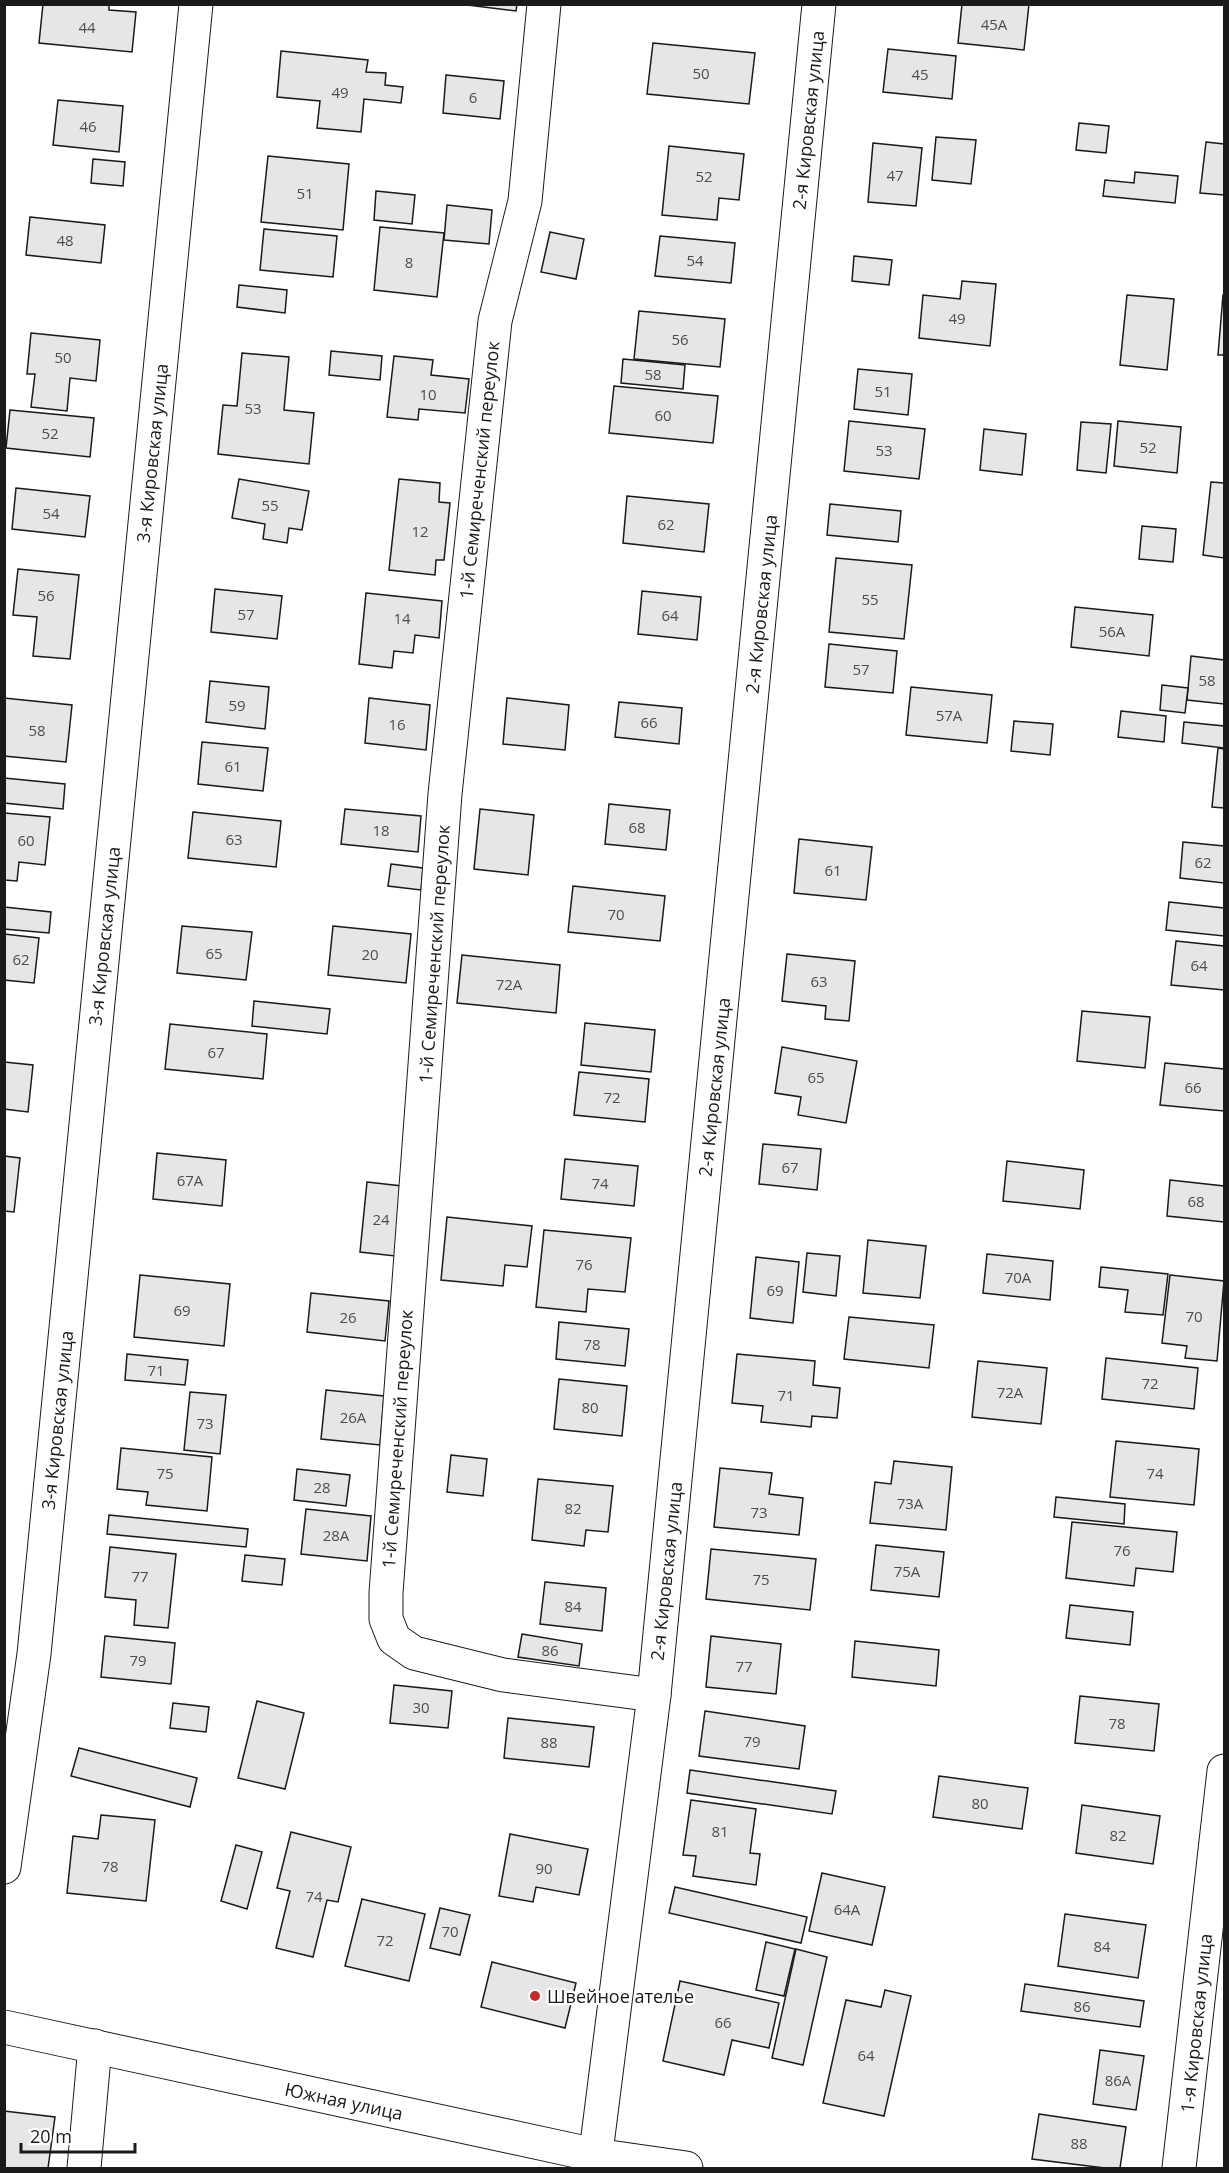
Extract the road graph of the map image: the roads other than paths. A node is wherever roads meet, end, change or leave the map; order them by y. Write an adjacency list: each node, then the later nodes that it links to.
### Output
1 (196, 4): 6 (street, 3-я Кировская улица)
2 (544, 4): 4 (street, 1-й Семиреченский переулок)
3 (819, 4): 4 (street, 2-я Кировская улица)
4 (654, 1695): 9 (street, 2-я Кировская улица)
5 (1224, 1771): 12 (street, 1-я Кировская улица)
6 (4, 1867)
7 (4, 2027): 8 (street, Южная улица)
8 (95, 2046): 9 (street, Южная улица); 10 (street)
9 (595, 2162): 11 (street, Южная улица)
10 (84, 2169)
11 (686, 2169)
12 (1179, 2169)

